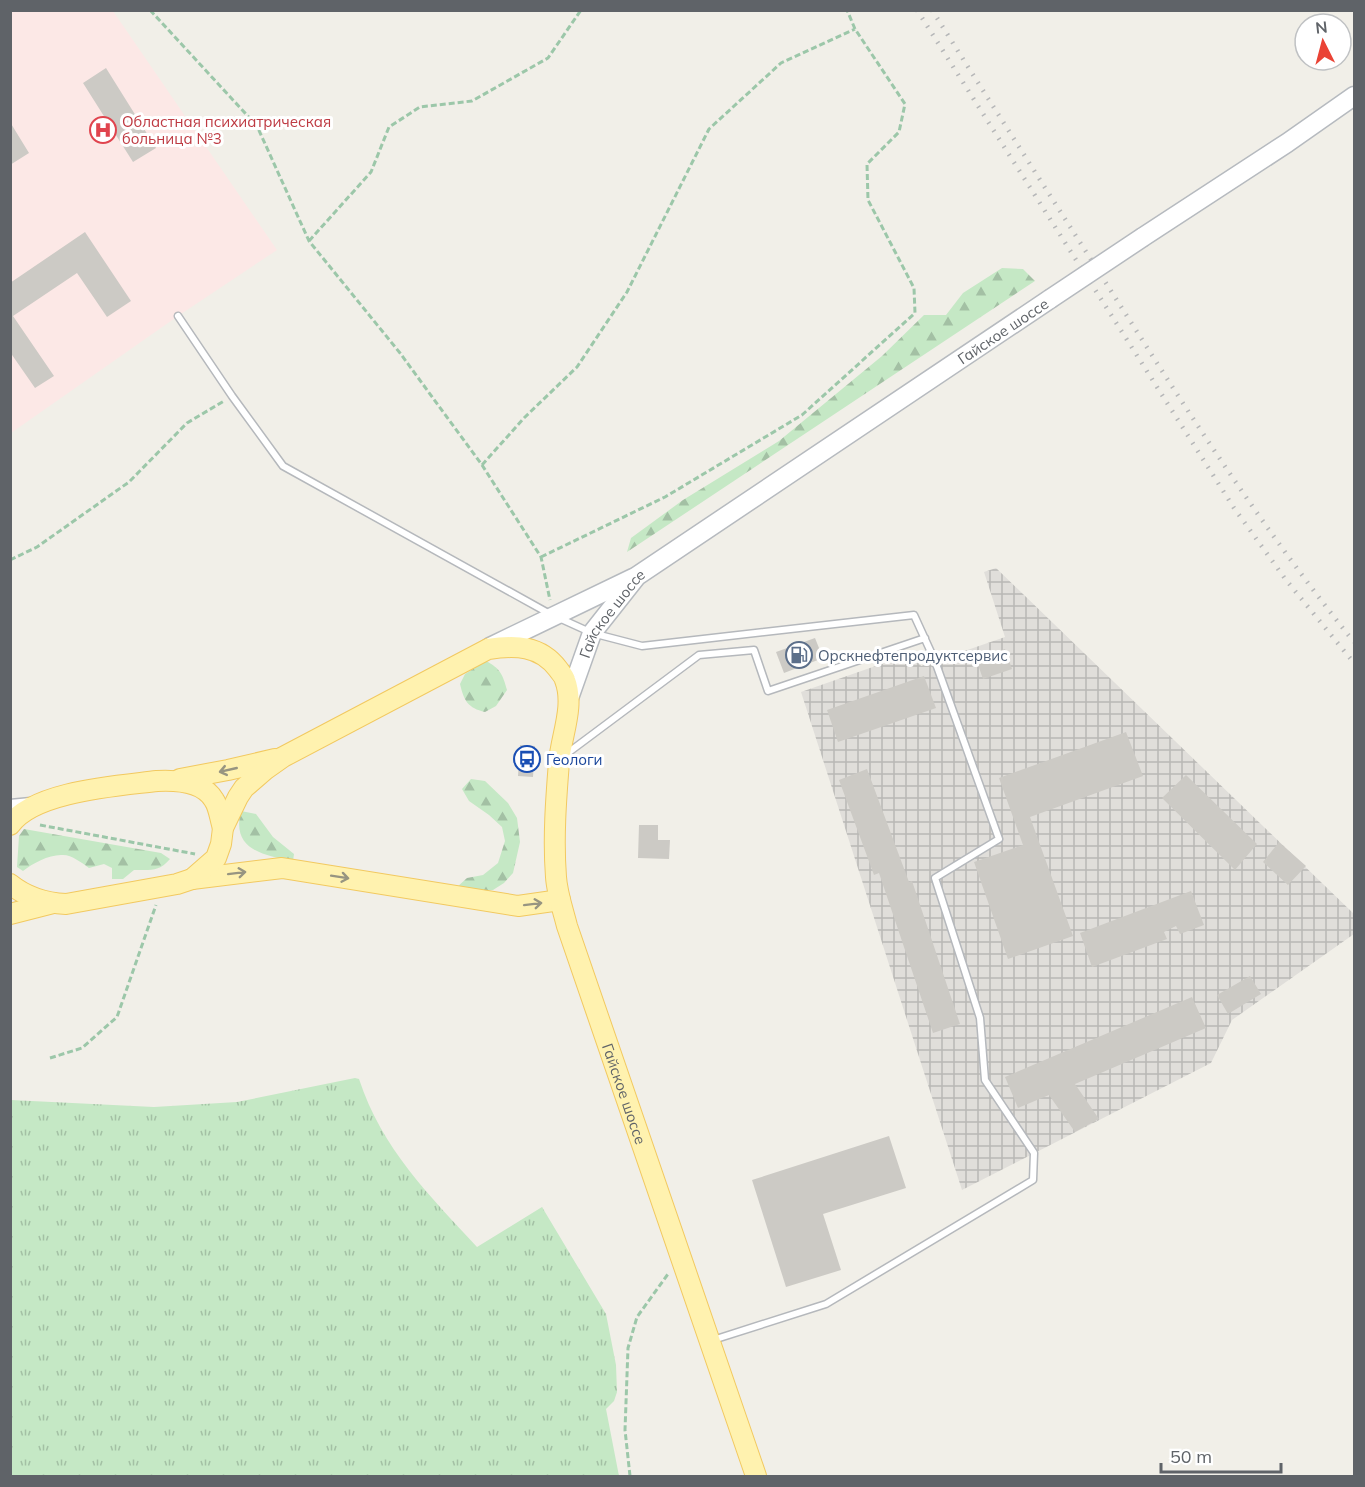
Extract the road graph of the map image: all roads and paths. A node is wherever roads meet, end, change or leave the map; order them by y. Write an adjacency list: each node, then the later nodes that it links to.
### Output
1 (150, 10): 6 (path)
2 (581, 10): 6 (path)
3 (847, 10): 4 (path)
4 (855, 29): 9 (path); 10 (path)
5 (1354, 96): 12 (main road, Гайское шоссе, bridge)
6 (309, 241): 9 (path)
7 (178, 315): 8 (lane)
8 (231, 396): 11 (path); 13 (lane)
9 (482, 465): 10 (path)
10 (541, 557): 13 (path)
11 (10, 560)
12 (637, 576): 13 (main road); 14 (main road, Гайское шоссе)
13 (554, 616): 14 (lane); 17 (main road)
14 (592, 633): 16 (lane); 19 (main road, Гайское шоссе)
15 (925, 638): 16 (lane); 18 (lane); 34 (lane)
16 (697, 640): 18 (lane)
17 (488, 649): 19 (main road); 20 (main road)
18 (699, 655): 21 (lane)
19 (569, 698): 21 (main road, Гайское шоссе)
20 (283, 757): 22 (main road, one-way to 22); 24 (main road)
21 (559, 759): 29 (main road, Гайское шоссе)
22 (172, 780): 23 (main road); 24 (main road)
23 (12, 817): 25 (path)
24 (223, 828): 25 (main road)
25 (216, 858): 26 (main road)
26 (192, 879): 28 (main road); 29 (main road, one-way to 29)
27 (10, 884): 30 (main road)
28 (162, 886): 30 (main road); 32 (path)
29 (560, 900): 33 (main road, Гайское шоссе)
30 (52, 903): 31 (main road)
31 (10, 914)
32 (50, 1058)
33 (683, 1263): 34 (main road, Гайское шоссе); 35 (path)
34 (710, 1341): 36 (main road, Гайское шоссе)
35 (630, 1476)
36 (756, 1476)

